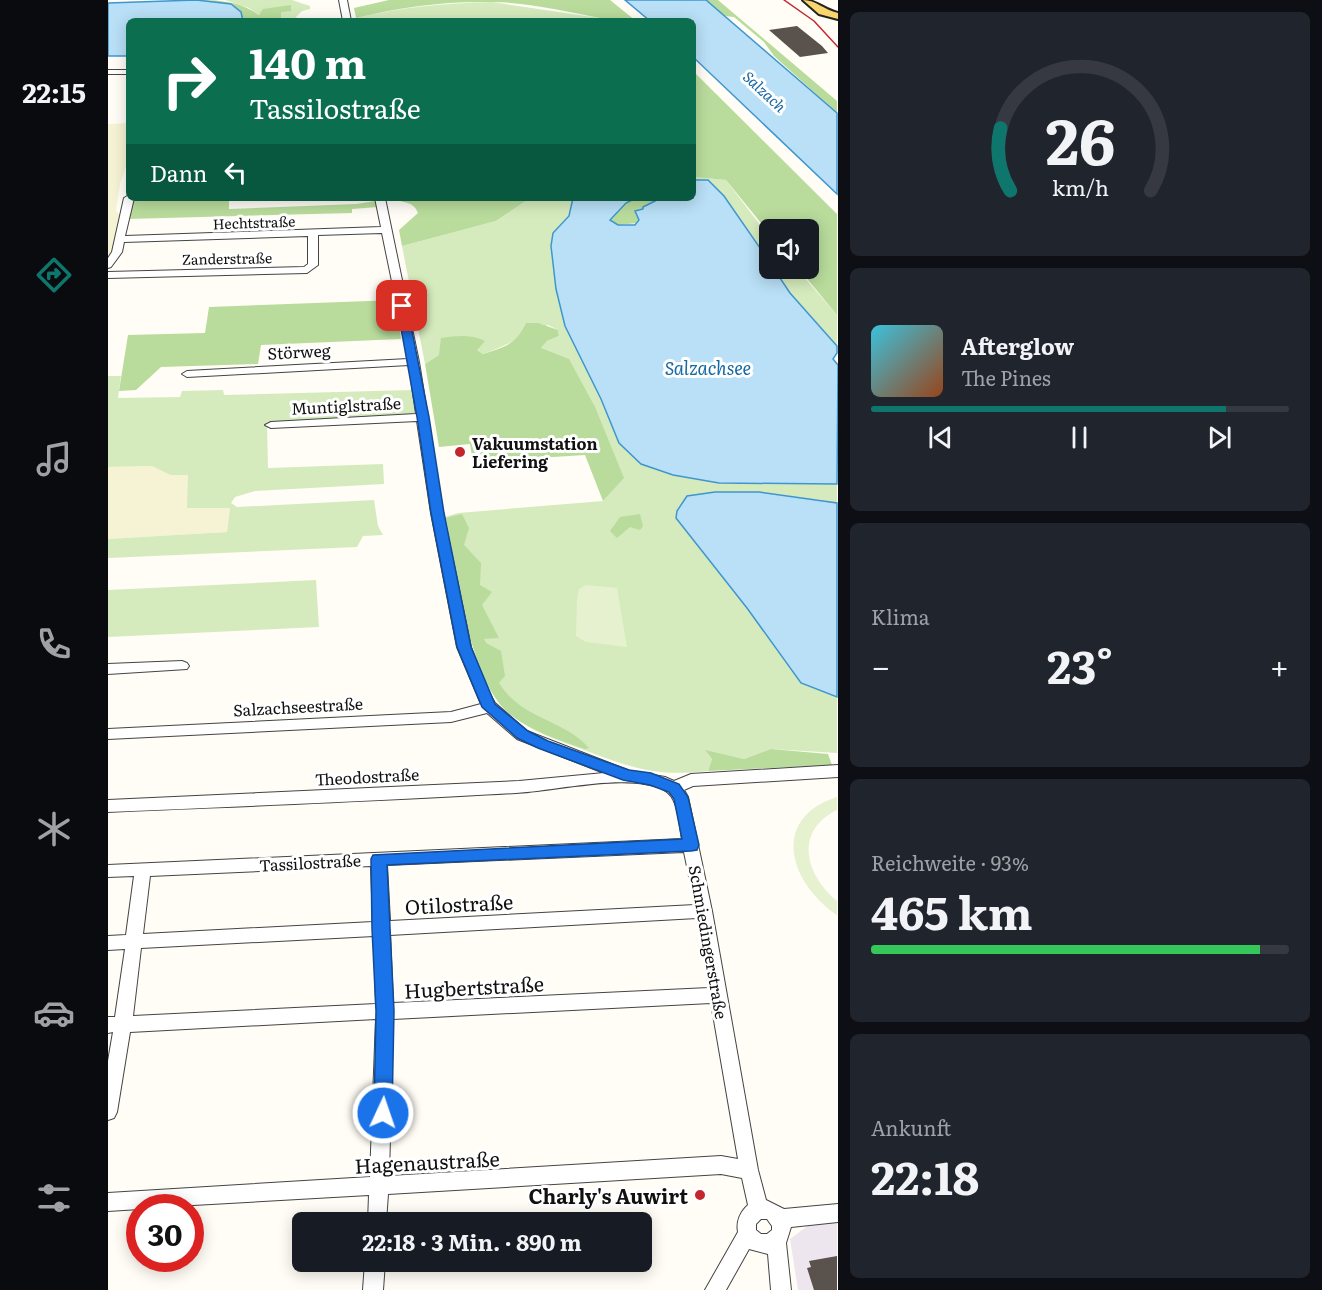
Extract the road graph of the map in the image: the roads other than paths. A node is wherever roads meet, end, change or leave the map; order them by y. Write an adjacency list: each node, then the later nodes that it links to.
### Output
1 (343, 0): 4 (street)
2 (807, 0): 3 (main road)
3 (836, 16)
4 (346, 18)
5 (108, 72): 6 (street)
6 (126, 72)
7 (128, 201): 11 (street)
8 (381, 201): 9 (street)
9 (387, 230): 10 (street, Hechtstraße); 14 (street)
10 (313, 233): 11 (street, Hechtstraße); 13 (street, Zanderstraße)
11 (122, 239): 12 (street)
12 (108, 265)
13 (108, 275)
14 (414, 362): 15 (street, Störweg); 16 (street)
15 (187, 374)
16 (423, 417): 17 (street, Muntiglstraße); 20 (street)
17 (271, 425)
18 (182, 666): 19 (street)
19 (108, 669)
20 (490, 707): 21 (street, Salzachseestraße); 23 (street)
21 (108, 734)
22 (837, 771): 24 (street)
23 (628, 776): 24 (street); 25 (street, Theodostraße)
24 (674, 788): 26 (street, Schmiedingerstraße)
25 (108, 806)
26 (691, 845): 27 (street, Tassilostraße); 30 (street, Schmiedingerstraße)
27 (379, 859): 28 (street, Tassilostraße); 31 (street)
28 (143, 870): 29 (street, Tassilostraße); 32 (street)
29 (108, 871)
30 (704, 911): 31 (street, Otilostraße); 34 (street, Schmiedingerstraße)
31 (380, 929): 32 (street, Otilostraße); 35 (street)
32 (132, 942): 33 (street, Otilostraße); 36 (street)
33 (108, 943)
34 (718, 995): 35 (street, Hugbertstraße); 38 (street, Schmiedingerstraße)
35 (385, 1011): 36 (street, Hugbertstraße); 39 (street)
36 (116, 1024): 37 (street)
37 (108, 1112)
38 (749, 1170): 39 (street, Hagenaustraße); 41 (street, Schmiedingerstraße)
39 (379, 1187): 40 (street, Hagenaustraße); 42 (street)
40 (108, 1202)
41 (759, 1210): 44 (street); 45 (street)
42 (378, 1212)
43 (837, 1213): 44 (street)
44 (778, 1219): 46 (street)
45 (748, 1233): 46 (street); 49 (street)
46 (776, 1242): 50 (street)
47 (374, 1272): 48 (street)
48 (373, 1290)
49 (715, 1290)
50 (781, 1290)

